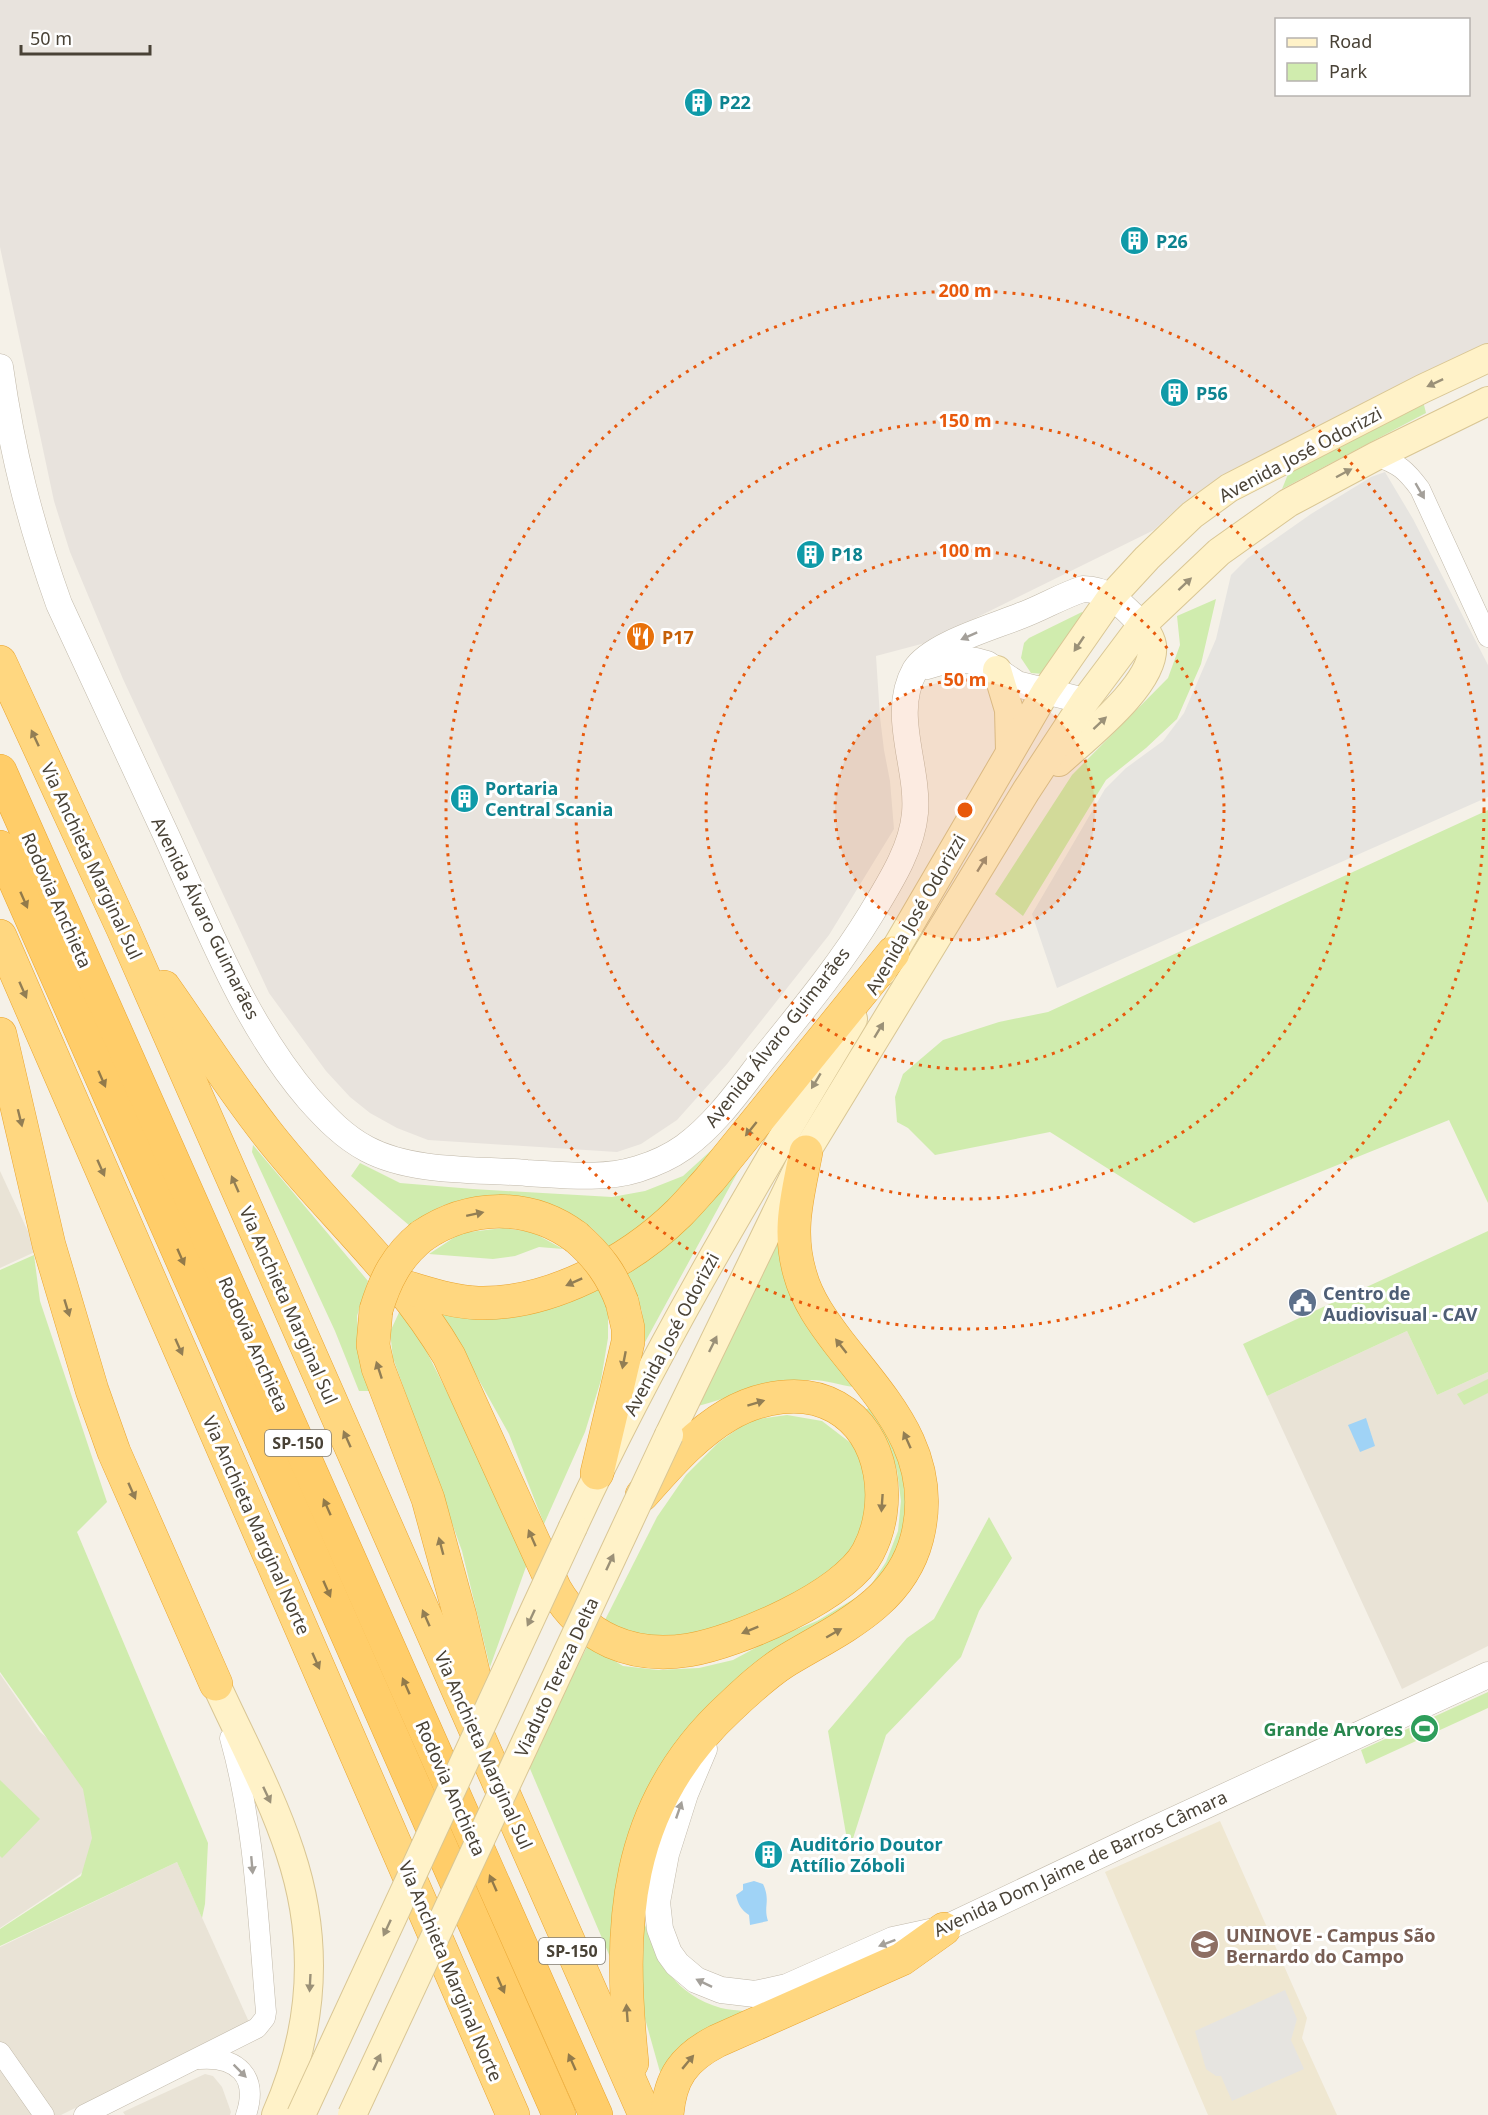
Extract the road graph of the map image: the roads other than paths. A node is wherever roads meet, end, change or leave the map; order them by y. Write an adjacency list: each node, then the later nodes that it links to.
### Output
1 (1488, 358): 5 (main road, Avenida José Odorizzi, one-way to 5)
2 (0, 367): 10 (street, Avenida Álvaro Guimarães)
3 (1488, 401): 4 (main road, Avenida José Odorizzi)
4 (1376, 456): 7 (main road, Avenida José Odorizzi, one-way to 4); 8 (street, one-way to 8)
5 (1112, 596): 6 (street); 7 (street); 12 (main road, Avenida José Odorizzi, one-way to 12)
6 (1023, 615): 10 (street, one-way to 10); 11 (street)
7 (1142, 624): 13 (main road, Avenida José Odorizzi); 16 (main road, one-way to 7)
8 (1488, 637)
9 (0, 662): 18 (highway, Via Anchieta Marginal Sul / SP-150, one-way to 9)
10 (915, 669): 11 (street)
11 (997, 670): 12 (street); 14 (main road)
12 (1046, 691): 13 (street); 14 (main road, Avenida José Odorizzi)
13 (1085, 701): 16 (main road, Avenida José Odorizzi)
14 (1010, 751): 20 (main road, Avenida José Odorizzi)
15 (0, 771): 45 (highway, Rodovia Anchieta / SP-150, one-way to 15)
16 (1026, 791): 22 (main road, Avenida José Odorizzi, one-way to 16)
17 (0, 847): 44 (highway, Rodovia Anchieta / SP-150, one-way to 44)
18 (123, 929): 23 (highway); 32 (highway, Via Anchieta Marginal Sul / SP-150, one-way to 18)
19 (0, 936): 43 (highway, Via Anchieta Marginal Norte, one-way to 43)
20 (893, 953): 23 (highway, one-way to 23); 27 (main road, Avenida José Odorizzi, one-way to 27)
21 (0, 1034): 30 (highway, one-way to 30)
22 (806, 1152): 24 (highway, one-way to 22); 26 (main road, Avenida José Odorizzi, one-way to 22)
23 (402, 1286): 25 (highway, one-way to 23)
24 (878, 1392): 25 (highway); 31 (highway, one-way to 24)
25 (811, 1398): 28 (highway, one-way to 25)
26 (669, 1435): 28 (main road, Viaduto Tereza Delta, bridge)
27 (597, 1473): 32 (highway, one-way to 27, bridge); 41 (main road, one-way to 41, bridge)
28 (640, 1498): 42 (main road, Viaduto Tereza Delta, one-way to 28, bridge)
29 (1488, 1675): 33 (street, Avenida Dom Jaime de Barros Câmara)
30 (216, 1684): 35 (street, one-way to 35); 40 (main road, one-way to 40)
31 (719, 1716): 33 (street, Avenida Dom Jaime de Barros Câmara, one-way to 31); 36 (highway, one-way to 31)
32 (500, 1787): 36 (highway, Via Anchieta Marginal Sul / SP-150)
33 (944, 1929): 46 (highway, one-way to 33)
34 (0, 2052): 37 (street)
35 (196, 2059): 38 (street); 39 (street, one-way to 39)
36 (640, 2103)
37 (44, 2115)
38 (84, 2115)
39 (246, 2115)
40 (276, 2115)
41 (301, 2115)
42 (352, 2115)
43 (513, 2115)
44 (559, 2115)
45 (596, 2115)
46 (668, 2115)

